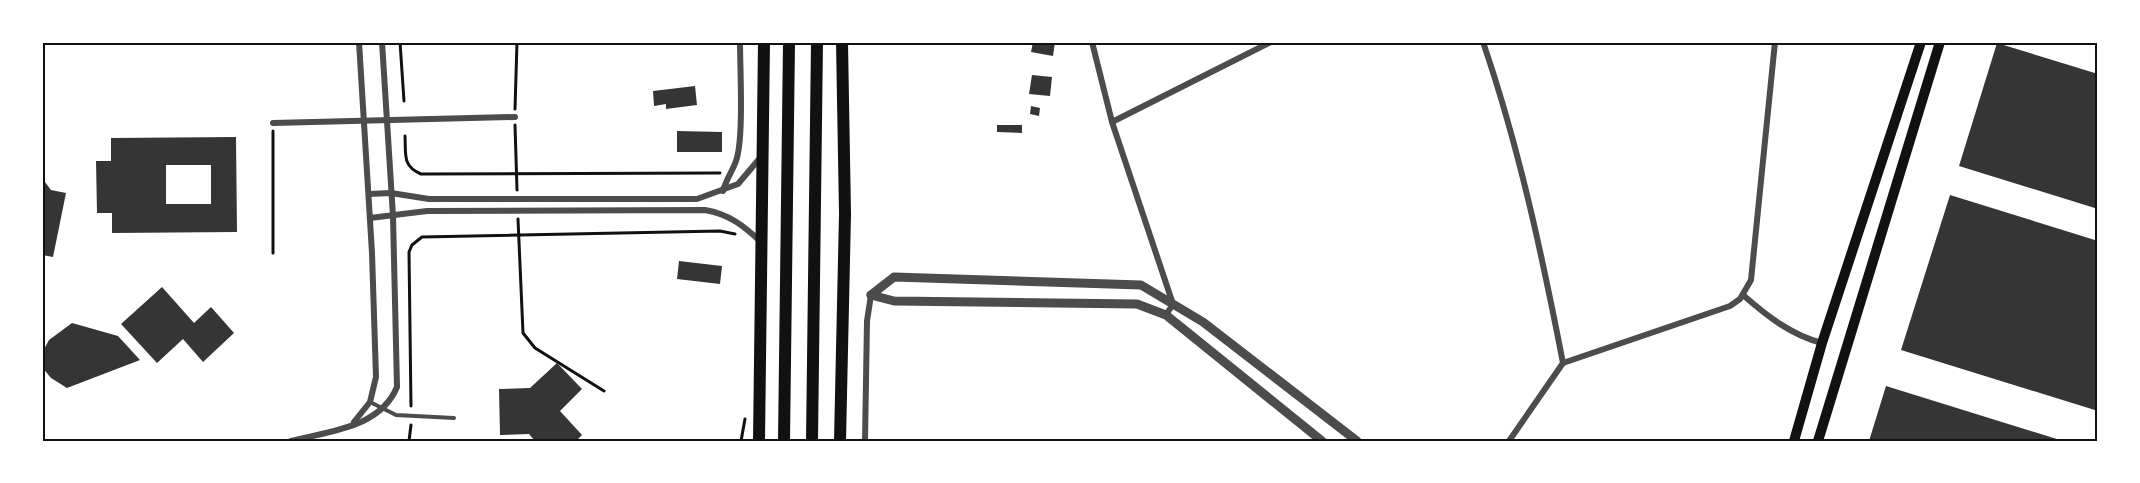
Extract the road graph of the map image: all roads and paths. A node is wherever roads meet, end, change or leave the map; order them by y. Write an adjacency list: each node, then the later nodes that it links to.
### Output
1 (359, 42): 17 (street)
2 (382, 42): 18 (street)
3 (400, 42): 15 (path)
4 (740, 42): 23 (street)
5 (764, 42): 22 (highway)
6 (789, 42): 50 (highway)
7 (817, 42): 51 (highway)
8 (842, 42): 52 (highway)
9 (1092, 42): 19 (street)
10 (1271, 42): 19 (street)
11 (1483, 42): 38 (street)
12 (1775, 42): 34 (street)
13 (1922, 42): 37 (main road)
14 (1940, 42): 58 (main road)
15 (404, 101)
16 (515, 117): 18 (street)
17 (364, 119): 18 (street); 20 (street); 26 (street)
18 (387, 119): 25 (street)
19 (1112, 122): 35 (street)
20 (273, 123): 32 (path)
21 (405, 136): 23 (path)
22 (762, 155): 24 (street); 31 (highway)
23 (728, 174): 24 (street)
24 (723, 191): 25 (street)
25 (391, 193): 26 (street); 27 (street)
26 (369, 194): 28 (street)
27 (393, 216): 28 (street); 31 (street); 41 (street)
28 (370, 218): 40 (street)
29 (519, 235): 30 (path); 39 (path); 43 (path)
30 (741, 239)
31 (761, 243): 49 (highway)
32 (273, 253)
33 (871, 295): 35 (street); 36 (street); 53 (street)
34 (1743, 295): 37 (street); 38 (street)
35 (1173, 304): 36 (street); 55 (street)
36 (1166, 315): 54 (street)
37 (1822, 344): 57 (main road)
38 (1563, 363): 56 (street)
39 (604, 391)
40 (370, 402): 41 (lane); 45 (street)
41 (382, 410): 43 (lane); 45 (street)
42 (747, 413): 48 (path)
43 (411, 416): 44 (lane); 47 (path)
44 (453, 418)
45 (348, 426): 46 (street)
46 (291, 441)
47 (410, 441)
48 (741, 441)
49 (759, 441)
50 (784, 441)
51 (813, 441)
52 (840, 441)
53 (865, 441)
54 (1322, 441)
55 (1357, 441)
56 (1509, 441)
57 (1794, 441)
58 (1818, 441)

